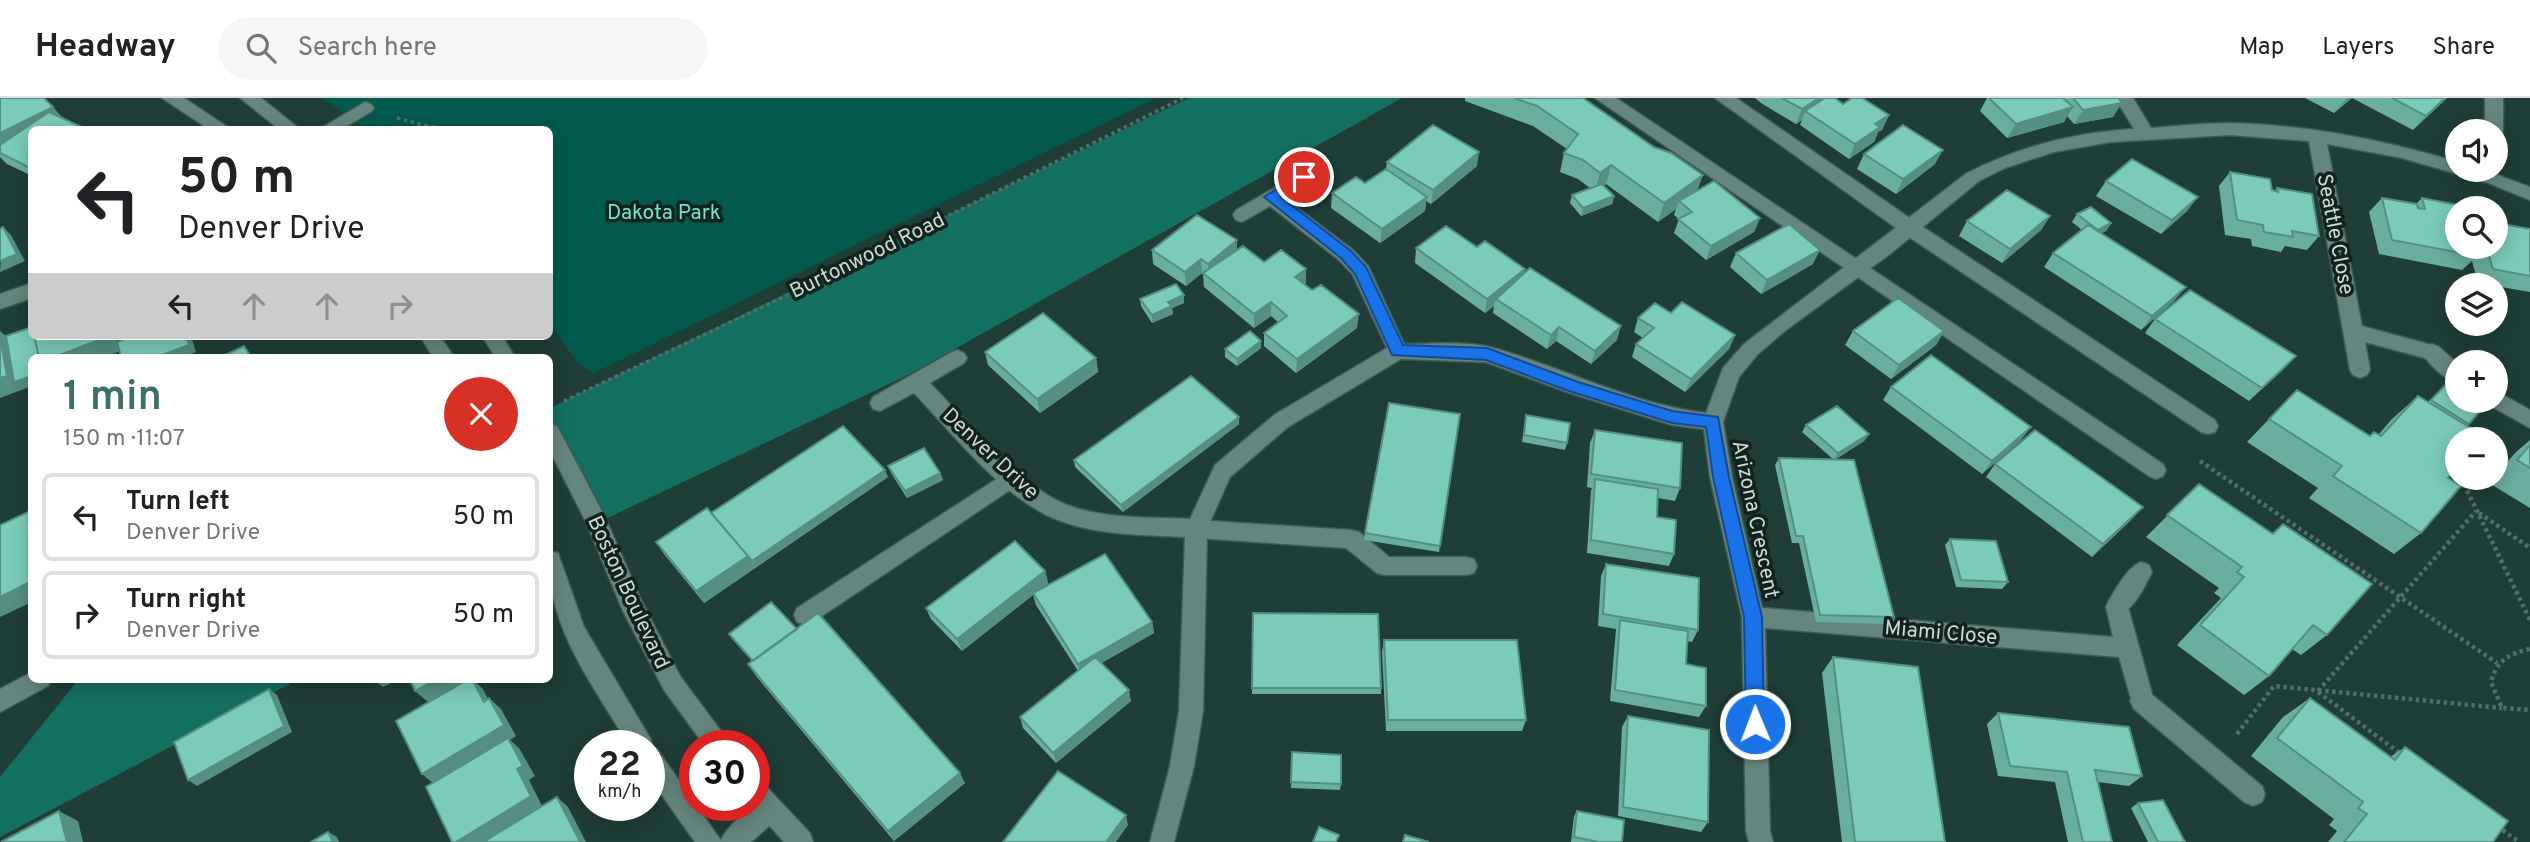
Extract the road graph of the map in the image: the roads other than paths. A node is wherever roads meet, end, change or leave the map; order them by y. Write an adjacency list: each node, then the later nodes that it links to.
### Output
1 (171, 98): 9 (street)
2 (249, 98): 10 (street)
3 (1604, 98): 21 (street)
4 (1724, 98): 20 (street)
5 (2124, 98): 12 (street)
6 (2494, 98): 8 (street)
7 (365, 108): 11 (street)
8 (2494, 119)
9 (217, 126)
10 (288, 126)
11 (333, 126)
12 (2145, 133): 13 (street, Arizona Crescent); 20 (street, Arizona Crescent)
13 (2317, 136): 14 (street, Arizona Crescent); 24 (street, Seattle Close)
14 (2445, 164)
15 (1304, 177): 18 (street)
16 (2508, 182): 17 (street)
17 (2530, 194)
18 (1271, 197): 19 (street); 25 (street)
19 (1242, 215)
20 (1910, 228): 21 (street, Arizona Crescent); 34 (street)
21 (1857, 268): 33 (street, Arizona Crescent); 36 (street)
22 (28, 292): 23 (street)
23 (0, 302)
24 (2355, 332): 27 (street); 28 (street, Seattle Close)
25 (1398, 351): 33 (street); 38 (street)
26 (957, 358): 29 (street)
27 (2445, 364)
28 (2361, 370)
29 (916, 382): 30 (street); 37 (street, Denver Drive)
30 (880, 403)
31 (2508, 406): 32 (street)
32 (2530, 420)
33 (1713, 422): 43 (street, Arizona Crescent)
34 (2208, 426)
35 (553, 438): 48 (street, Boston Boulevard)
36 (2156, 470)
37 (1012, 478): 38 (street, Denver Drive); 42 (street)
38 (1195, 529): 39 (street, Denver Drive); 56 (street)
39 (1466, 566)
40 (553, 569): 47 (street)
41 (2141, 572): 44 (street)
42 (805, 615)
43 (1753, 617): 44 (street, Miami Close); 57 (street, Arizona Crescent)
44 (2129, 648): 50 (street)
45 (33, 683): 46 (street)
46 (0, 701)
47 (633, 730)
48 (708, 730)
49 (665, 780): 53 (street)
50 (2253, 793)
51 (770, 809): 55 (street)
52 (747, 821): 54 (street)
53 (709, 842)
54 (732, 842)
55 (801, 842)
56 (1163, 842)
57 (1761, 842)

